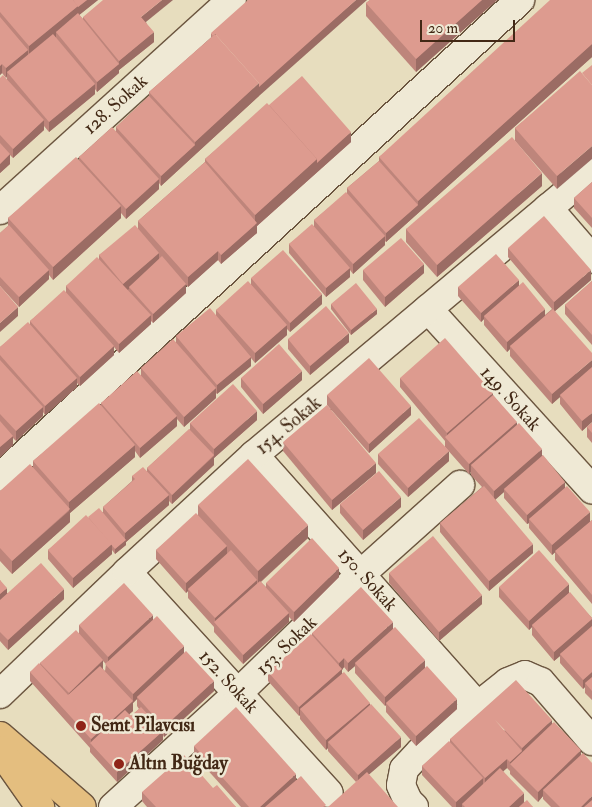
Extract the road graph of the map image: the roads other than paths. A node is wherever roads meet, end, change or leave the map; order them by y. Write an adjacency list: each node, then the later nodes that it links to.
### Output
1 (232, 0): 5 (street, 128. Sokak)
2 (520, 0): 9 (street)
3 (592, 172): 4 (street, 154. Sokak)
4 (548, 208): 6 (street); 7 (street, 154. Sokak)
5 (0, 210)
6 (592, 259)
7 (428, 309): 8 (street, 154. Sokak); 11 (street, 149. Sokak)
8 (254, 455): 12 (street, 154. Sokak); 13 (street, 150. Sokak)
9 (0, 478)
10 (460, 486): 13 (street, 153. Sokak)
11 (592, 489)
12 (127, 572): 14 (street, 152. Sokak); 15 (street, 154. Sokak)
13 (362, 574): 14 (street, 153. Sokak); 16 (street, 150. Sokak)
14 (238, 693): 20 (street, 152. Sokak); 23 (street, 153. Sokak)
15 (0, 694)
16 (478, 706): 18 (street); 24 (street)
17 (0, 736): 22 (main road)
18 (592, 741)
19 (0, 750): 21 (main road)
20 (329, 793)
21 (40, 807)
22 (82, 807)
23 (113, 807)
24 (414, 807)

